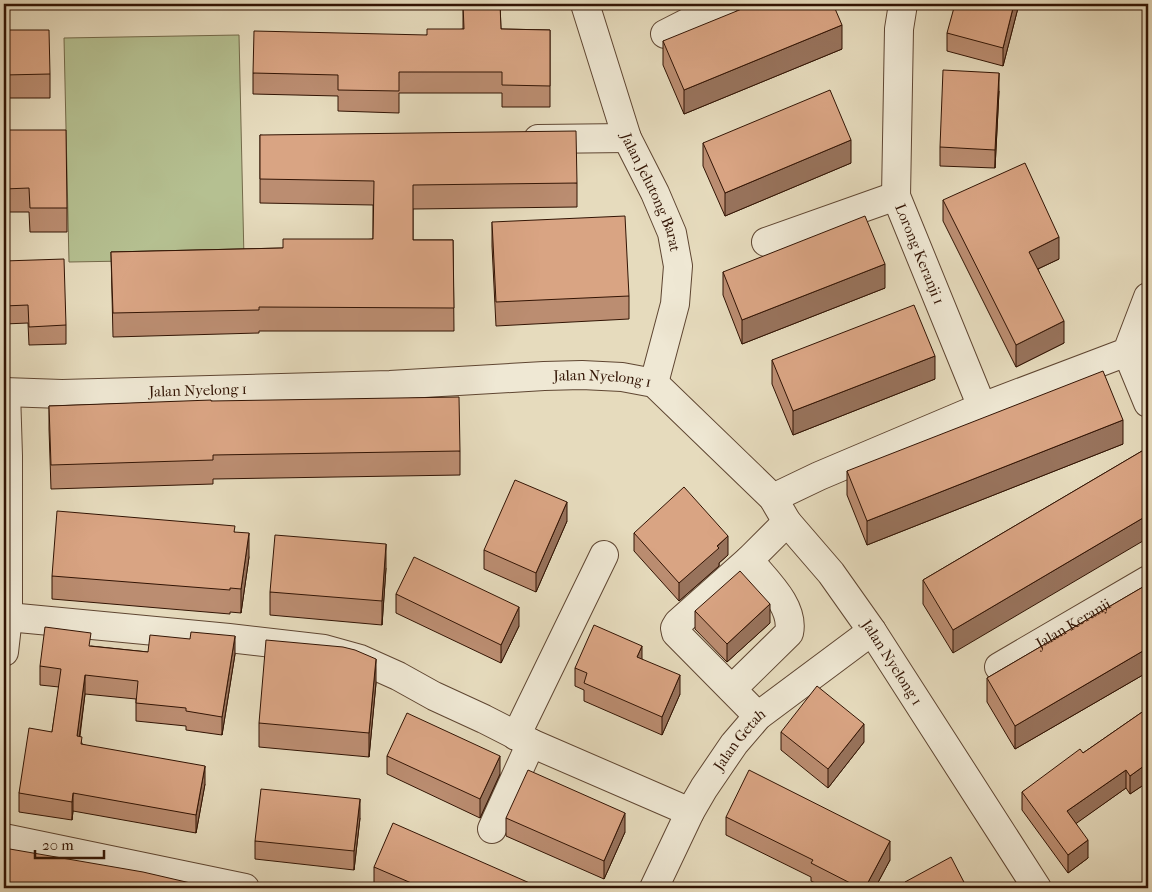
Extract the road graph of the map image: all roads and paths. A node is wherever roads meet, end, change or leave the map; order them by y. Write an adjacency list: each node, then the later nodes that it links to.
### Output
1 (585, 4): 5 (street, Jalan Jelutong Barat)
2 (724, 4): 4 (street)
3 (903, 4): 7 (street, Lorong Keranji 1)
4 (665, 34)
5 (627, 138): 6 (street); 11 (street, Jalan Jelutong Barat)
6 (518, 139)
7 (896, 196): 8 (street); 14 (street, Lorong Keranji 1)
8 (766, 242)
9 (1148, 297): 10 (street)
10 (1126, 352): 13 (street); 14 (street)
11 (654, 383): 12 (street, Jalan Nyelong 1); 16 (street, Jalan Nyelong 1)
12 (5, 392): 15 (street)
13 (1148, 403)
14 (982, 407): 16 (street)
15 (6, 456): 20 (street)
16 (773, 498): 17 (street, Jalan Nyelong 1)
17 (787, 522): 19 (street); 23 (street, Jalan Nyelong 1)
18 (604, 556): 28 (street)
19 (749, 560): 26 (street); 26 (street)
20 (6, 567): 22 (street)
21 (1148, 580): 25 (street, Jalan Keranji)
22 (8, 617): 24 (street); 28 (street)
23 (872, 631): 27 (street, Jalan Getah); 34 (street, Jalan Nyelong 1)
24 (4, 652)
25 (999, 666)
26 (732, 689): 27 (street)
27 (758, 716): 29 (street, Jalan Getah)
28 (523, 739): 29 (street); 30 (street)
29 (690, 812): 33 (street, Jalan Getah)
30 (492, 829)
31 (4, 838): 32 (street)
32 (245, 888)
33 (654, 888)
34 (1037, 888)

